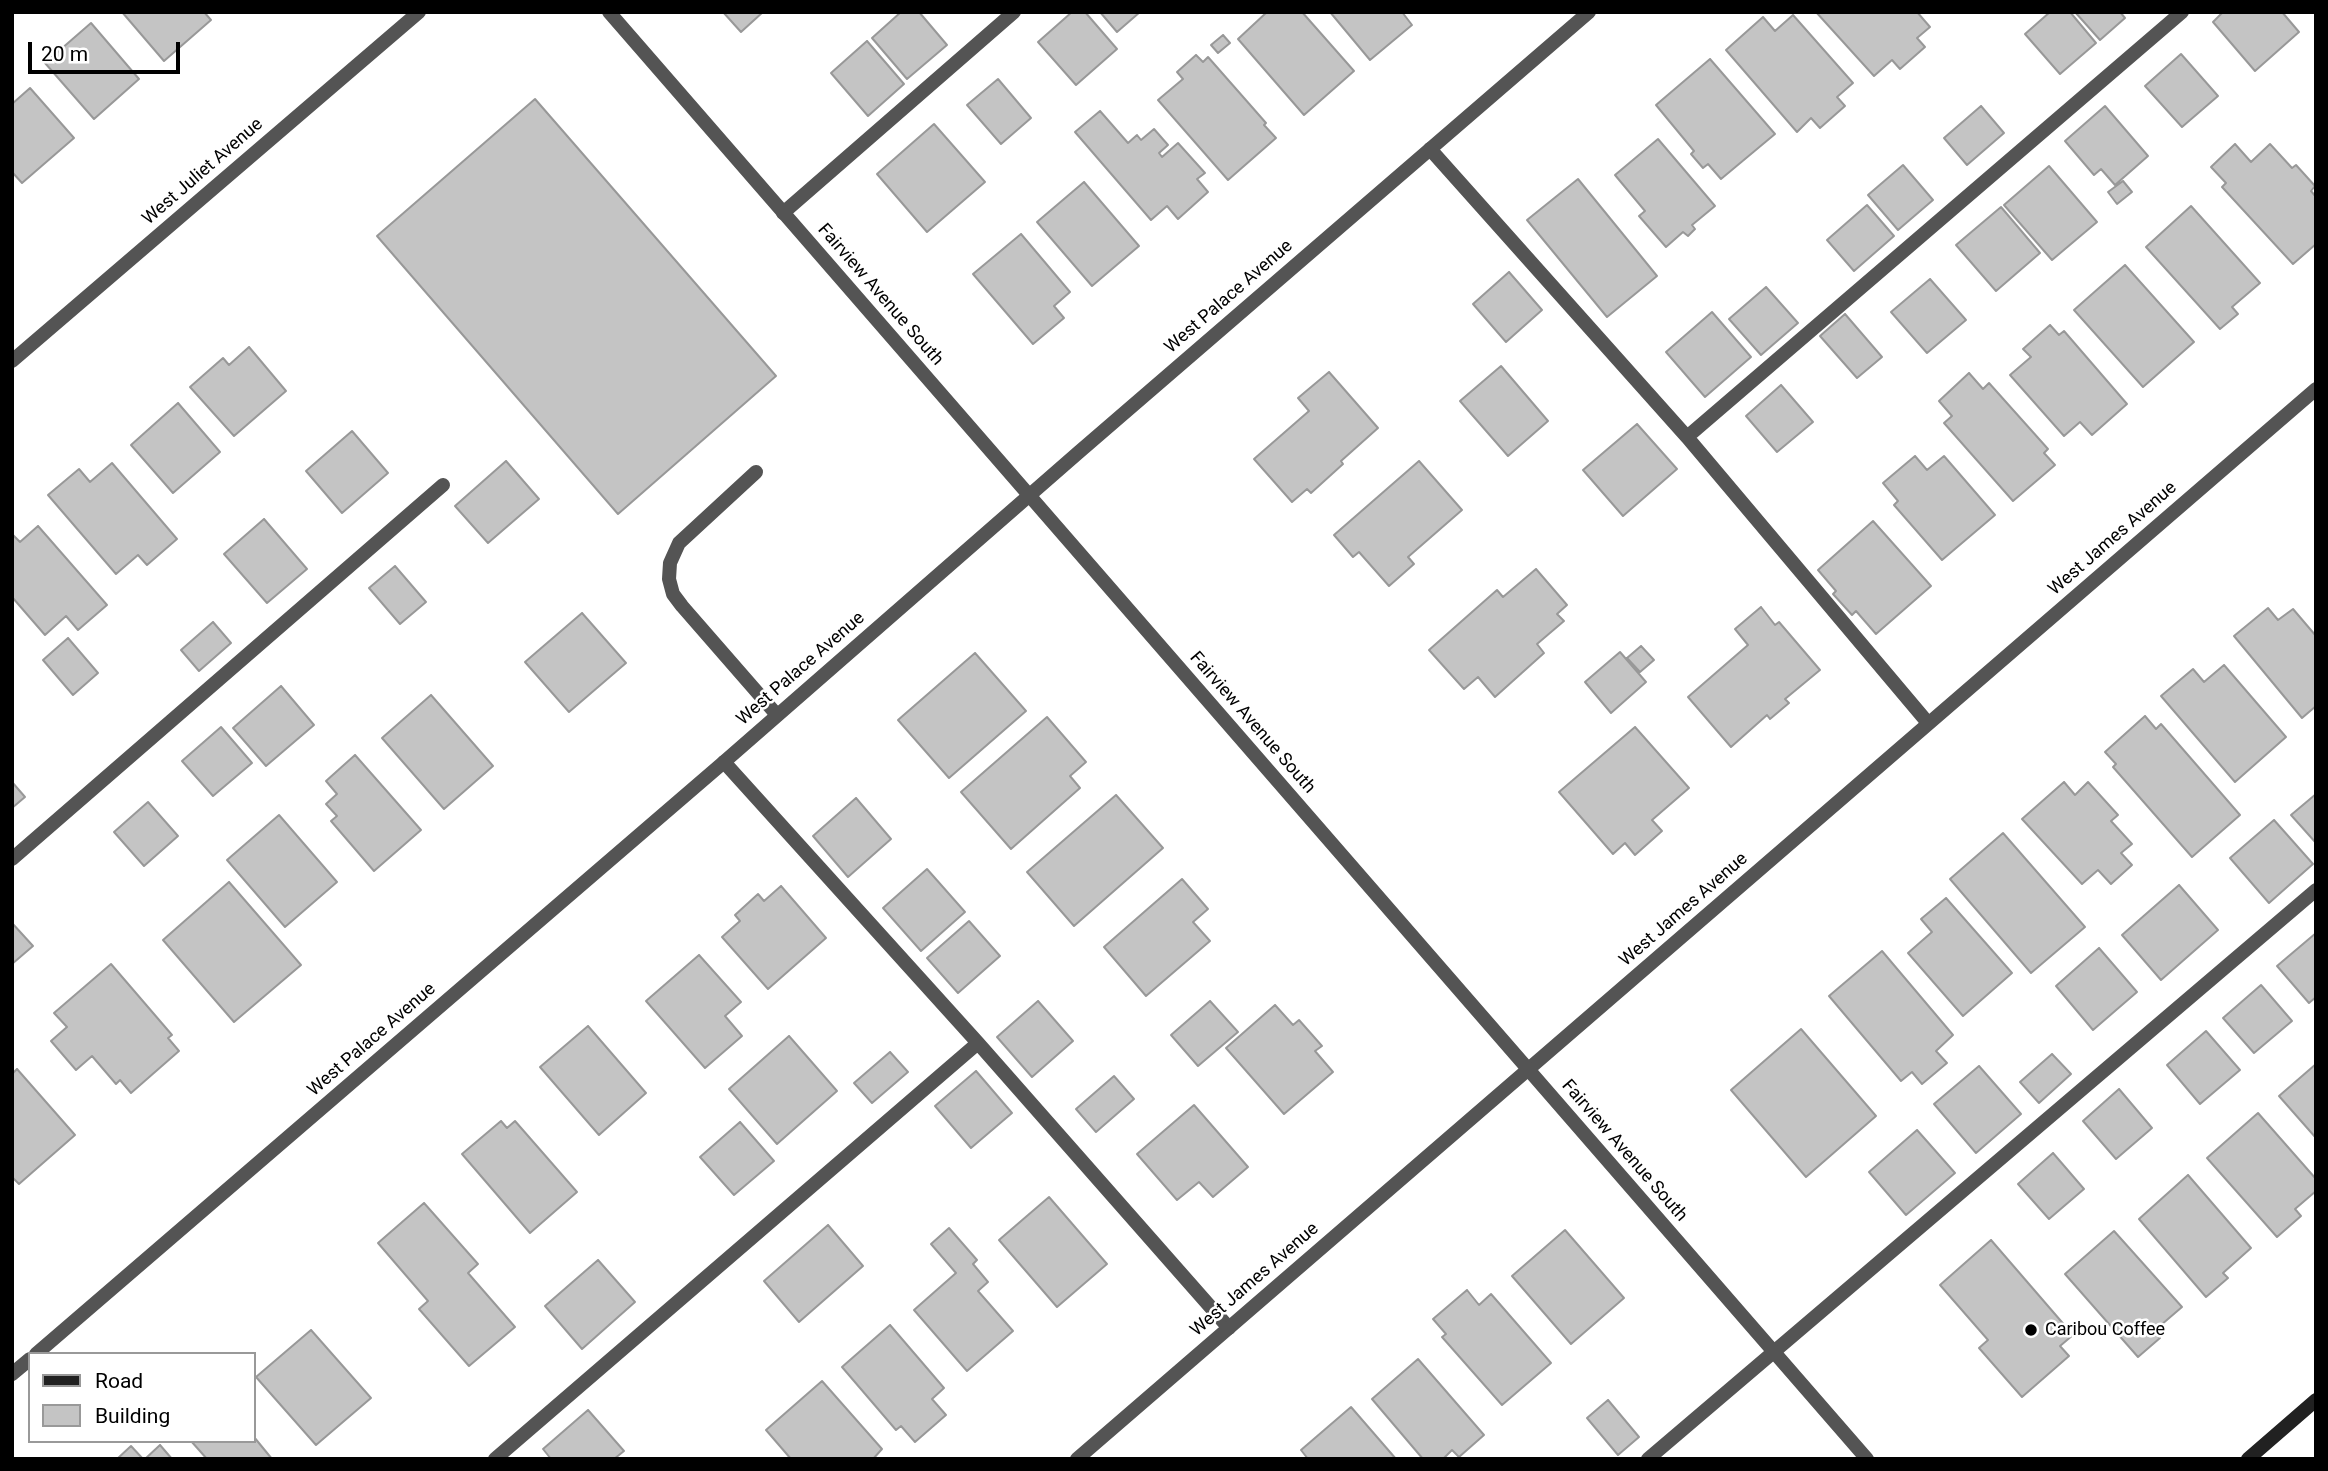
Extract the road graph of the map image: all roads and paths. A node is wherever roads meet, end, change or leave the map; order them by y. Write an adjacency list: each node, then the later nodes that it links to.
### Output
1 (419, 12): 8 (street, West Juliet Avenue)
2 (609, 12): 7 (street, Fairview Avenue South)
3 (1014, 12): 7 (street)
4 (1589, 12): 6 (street, West Palace Avenue)
5 (2182, 12): 10 (street)
6 (1430, 149): 10 (street); 13 (street, West Palace Avenue)
7 (783, 213): 13 (street, Fairview Avenue South)
8 (12, 361)
9 (2316, 389): 15 (street, West James Avenue)
10 (1687, 437): 15 (street)
11 (756, 472): 14 (street)
12 (443, 485): 17 (street)
13 (1029, 496): 14 (street, West Palace Avenue); 20 (street, Fairview Avenue South)
14 (777, 715): 16 (street, West Palace Avenue)
15 (1928, 723): 20 (street, West James Avenue)
16 (724, 762): 19 (street); 23 (street, West Palace Avenue)
17 (12, 859)
18 (2316, 890): 22 (street)
19 (978, 1043): 21 (street); 27 (street)
20 (1527, 1070): 21 (street, West James Avenue); 22 (street, Fairview Avenue South)
21 (1229, 1328): 28 (street, West James Avenue)
22 (1772, 1351): 29 (street); 30 (street, Fairview Avenue South)
23 (38, 1352)
24 (28, 1361): 25 (street)
25 (12, 1374)
26 (2316, 1400): 31 (main road)
27 (495, 1459)
28 (1077, 1459)
29 (1648, 1459)
30 (1867, 1459)
31 (2248, 1459)

